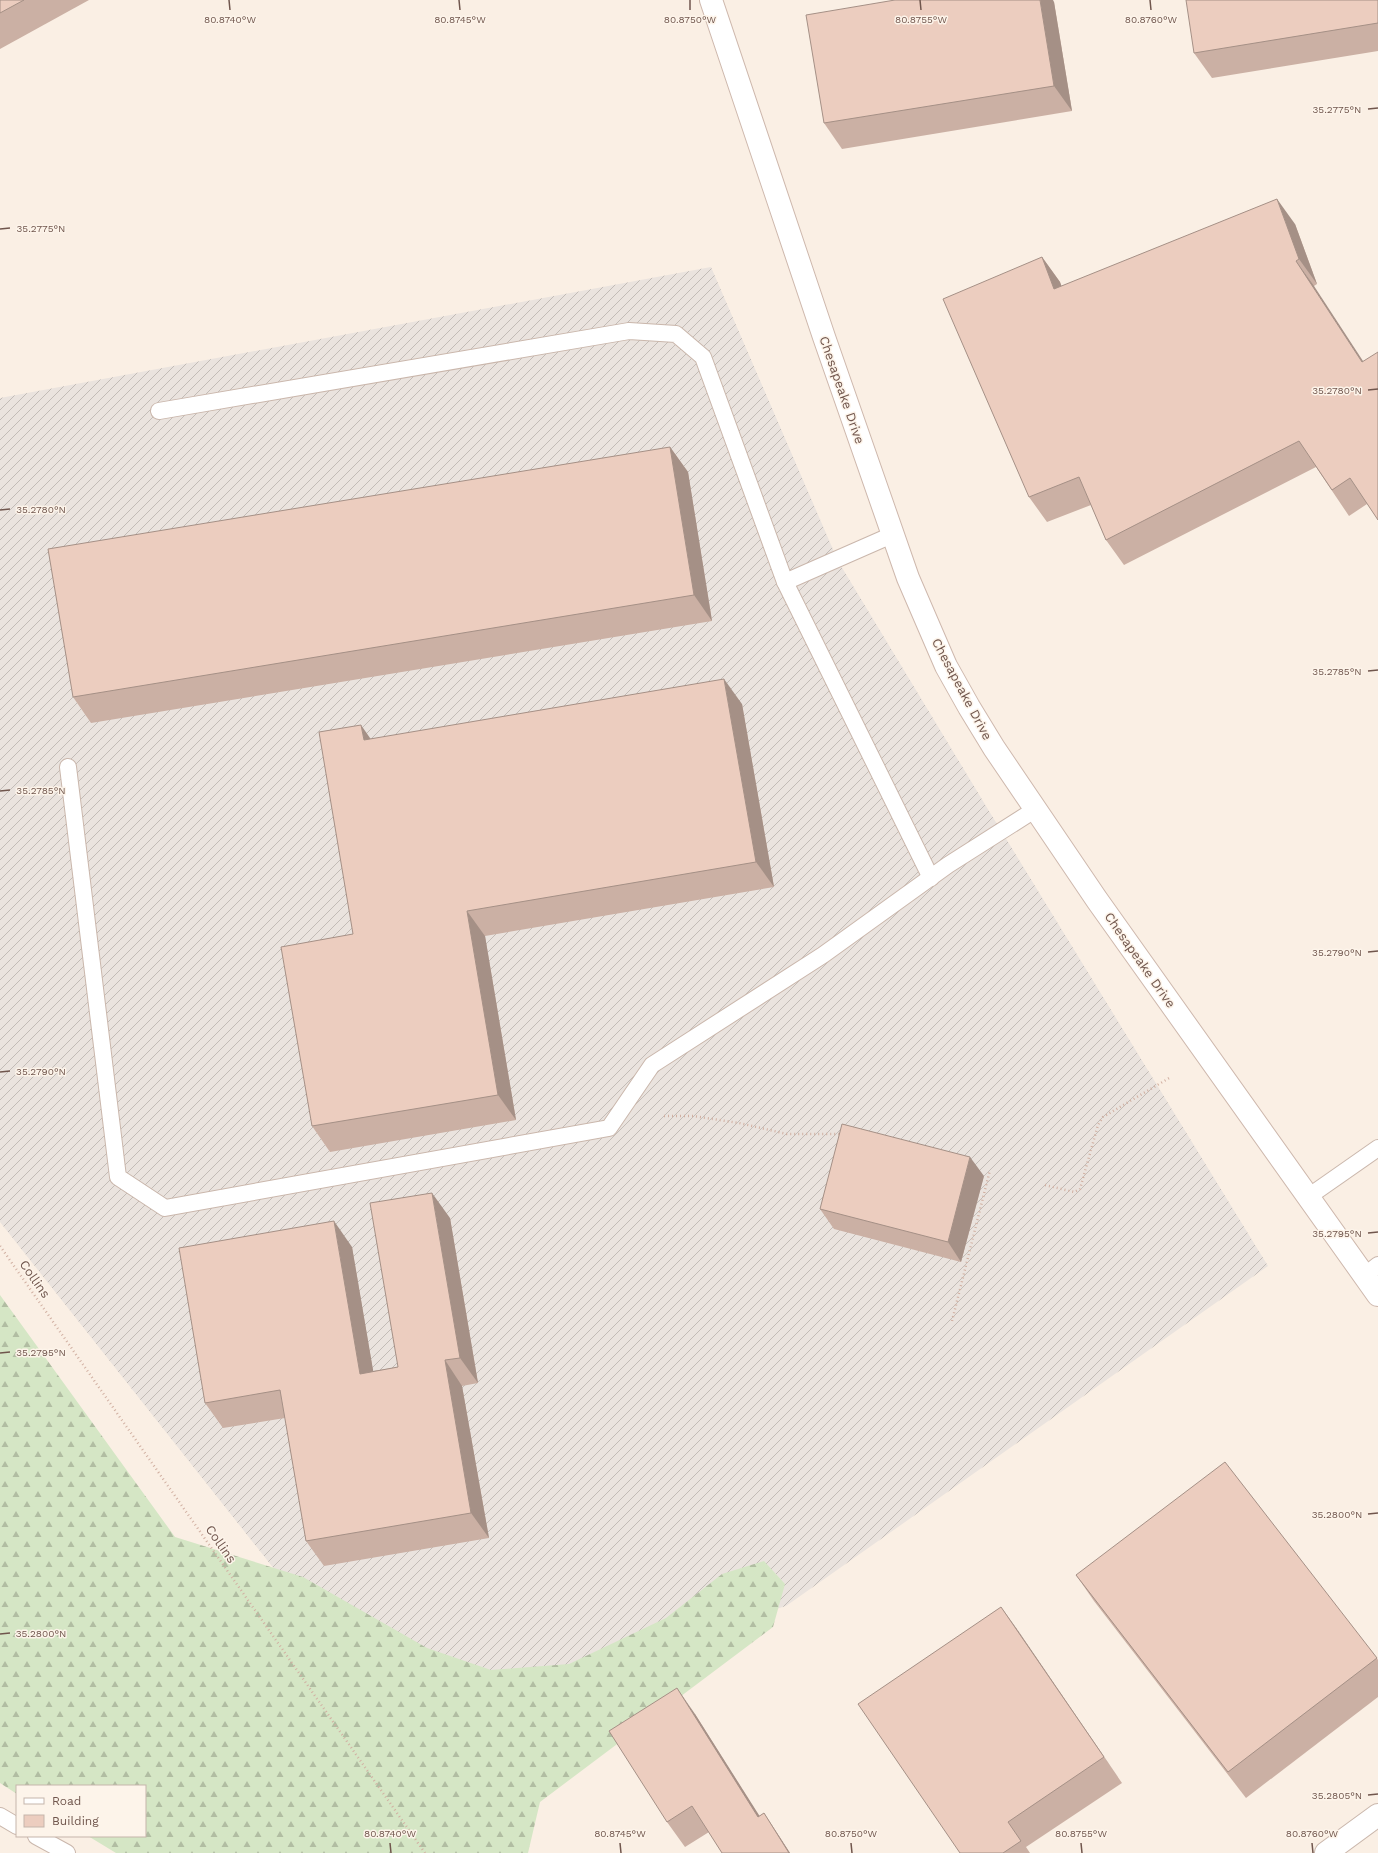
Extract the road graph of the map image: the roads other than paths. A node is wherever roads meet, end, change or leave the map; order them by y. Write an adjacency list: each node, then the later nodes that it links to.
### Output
1 (711, 0): 3 (street, Chesapeake Drive)
2 (159, 411): 4 (lane)
3 (892, 535): 4 (lane); 6 (street, Chesapeake Drive)
4 (785, 582): 7 (lane)
5 (68, 767): 7 (lane)
6 (1036, 809): 7 (lane); 9 (street, Chesapeake Drive)
7 (930, 878)
8 (1378, 1148): 9 (lane)
9 (1308, 1197): 10 (street, Chesapeake Drive)
10 (1371, 1270): 11 (street, Chesapeake Drive)
11 (1378, 1295)
12 (1378, 1815): 17 (street)
13 (0, 1816): 14 (lane)
14 (16, 1825)
15 (38, 1837): 16 (lane)
16 (67, 1853)
17 (1326, 1853)

